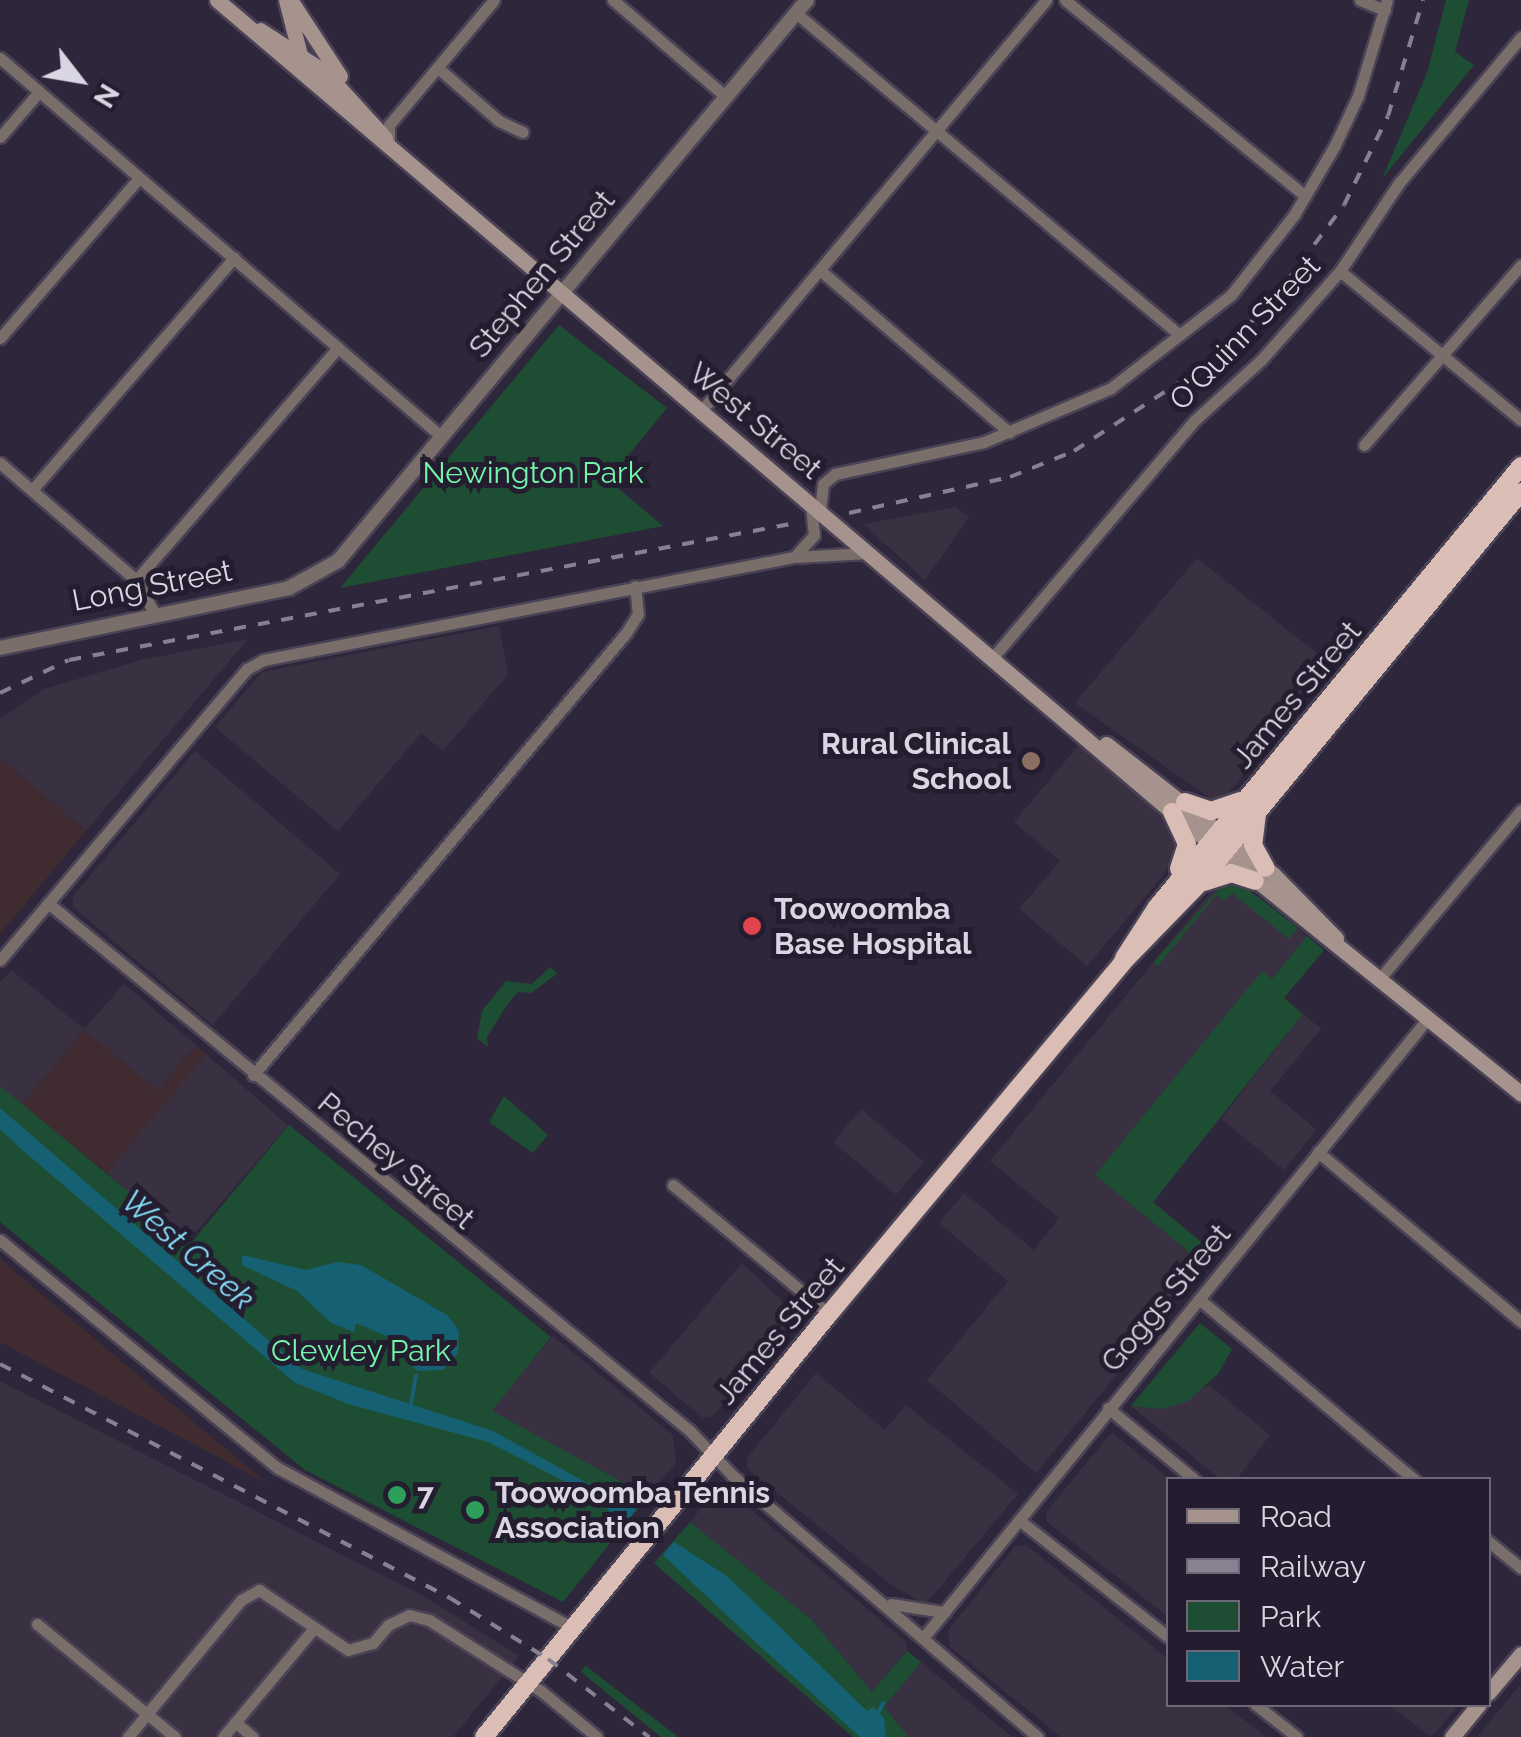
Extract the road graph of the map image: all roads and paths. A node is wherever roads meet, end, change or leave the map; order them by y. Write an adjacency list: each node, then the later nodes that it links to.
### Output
1 (289, 0): 12 (main road); 17 (main road)
2 (494, 0): 14 (street)
3 (613, 0): 16 (street)
4 (807, 0): 10 (street, Stephen Street)
5 (1046, 0): 20 (street)
6 (1065, 0): 25 (street)
7 (1360, 0): 9 (street)
8 (221, 3): 12 (main road); 18 (main road)
9 (1386, 5): 25 (street)
10 (796, 14): 16 (street, Stephen Street); 20 (street)
11 (1521, 36): 28 (street, O'Quinn Street)
12 (300, 55): 17 (main road); 18 (main road)
13 (0, 58): 15 (street)
14 (438, 68): 19 (street); 21 (street)
15 (39, 92): 22 (street); 24 (street)
16 (726, 96): 30 (street, Stephen Street)
17 (355, 100): 18 (main road)
18 (367, 124): 19 (street); 23 (main road, West Street)
19 (389, 125): 23 (street)
20 (938, 131): 29 (street); 31 (street)
21 (523, 132)
22 (0, 137)
23 (392, 148): 30 (main road, West Street)
24 (138, 178): 26 (street); 32 (street)
25 (1305, 196): 31 (street)
26 (234, 258): 33 (street); 42 (street)
27 (1521, 265): 34 (street)
28 (1340, 270): 34 (street); 52 (street, O'Quinn Street)
29 (822, 271): 35 (street); 37 (street)
30 (560, 296): 35 (main road, West Street); 38 (street, Stephen Street)
31 (1179, 334): 37 (street)
32 (0, 338)
33 (338, 348): 38 (street); 48 (street)
34 (1446, 357): 36 (street); 39 (street)
35 (701, 411): 44 (main road, West Street)
36 (1521, 420)
37 (1009, 432): 44 (street)
38 (442, 436): 47 (street, Stephen Street)
39 (1364, 444)
40 (0, 462): 42 (street)
41 (1521, 466): 53 (highway, James Street)
42 (32, 490): 48 (street)
43 (1521, 492): 53 (highway, James Street)
44 (814, 507): 45 (main road, West Street); 46 (street)
45 (868, 553): 46 (street); 52 (main road, West Street)
46 (794, 557): 49 (street)
47 (315, 579): 50 (street, Long Street)
48 (136, 580): 50 (street)
49 (635, 586): 60 (street); 65 (street)
50 (154, 613): 51 (street, Long Street)
51 (0, 648)
52 (994, 656): 54 (main road, West Street)
53 (1255, 802): 54 (highway); 56 (highway, James Street); 57 (highway)
54 (1178, 806): 56 (main road, West Street); 59 (highway)
55 (1521, 810): 63 (street)
56 (1222, 842): 57 (main road, West Street); 58 (highway, James Street); 59 (highway, James Street)
57 (1261, 875): 58 (highway); 63 (main road, West Street)
58 (1195, 888): 62 (highway, James Street)
59 (1162, 900): 62 (highway, James Street)
60 (48, 903): 61 (street); 65 (street, Pechey Street)
61 (0, 960)
62 (1122, 963): 71 (highway, James Street)
63 (1381, 977): 64 (main road, West Street)
64 (1428, 1018): 66 (main road, West Street); 67 (street, Goggs Street)
65 (253, 1074): 74 (street, Pechey Street)
66 (1521, 1094)
67 (1318, 1152): 70 (street, Goggs Street); 72 (street)
68 (673, 1185): 71 (street)
69 (0, 1240): 84 (street)
70 (1199, 1298): 73 (street, Goggs Street); 76 (street)
71 (829, 1314): 74 (highway, James Street)
72 (1521, 1322)
73 (1108, 1408): 75 (street); 77 (street, Goggs Street)
74 (712, 1455): 80 (street, Pechey Street); 84 (highway, James Street)
75 (1191, 1477)
76 (1411, 1477)
77 (1020, 1520): 81 (street, Goggs Street); 85 (street)
78 (1491, 1543): 79 (street)
79 (1521, 1568)
80 (882, 1602): 81 (street); 86 (street, Pechey Street)
81 (944, 1612): 86 (street, Goggs Street)
82 (37, 1624): 92 (street)
83 (314, 1628): 88 (street); 92 (street); 93 (street)
84 (574, 1628): 88 (highway, James Street)
85 (1166, 1635)
86 (923, 1638): 100 (street, Pechey Street)
87 (1521, 1654): 89 (main road)
88 (528, 1683): 98 (highway, James Street); 99 (street)
89 (1491, 1690)
90 (1259, 1707): 101 (street)
91 (1477, 1707): 102 (main road)
92 (147, 1714): 94 (street); 95 (street)
93 (236, 1722): 96 (street); 97 (street)
94 (128, 1737)
95 (174, 1737)
96 (223, 1737)
97 (252, 1737)
98 (484, 1737)
99 (596, 1737)
100 (1038, 1737)
101 (1296, 1737)
102 (1452, 1737)

